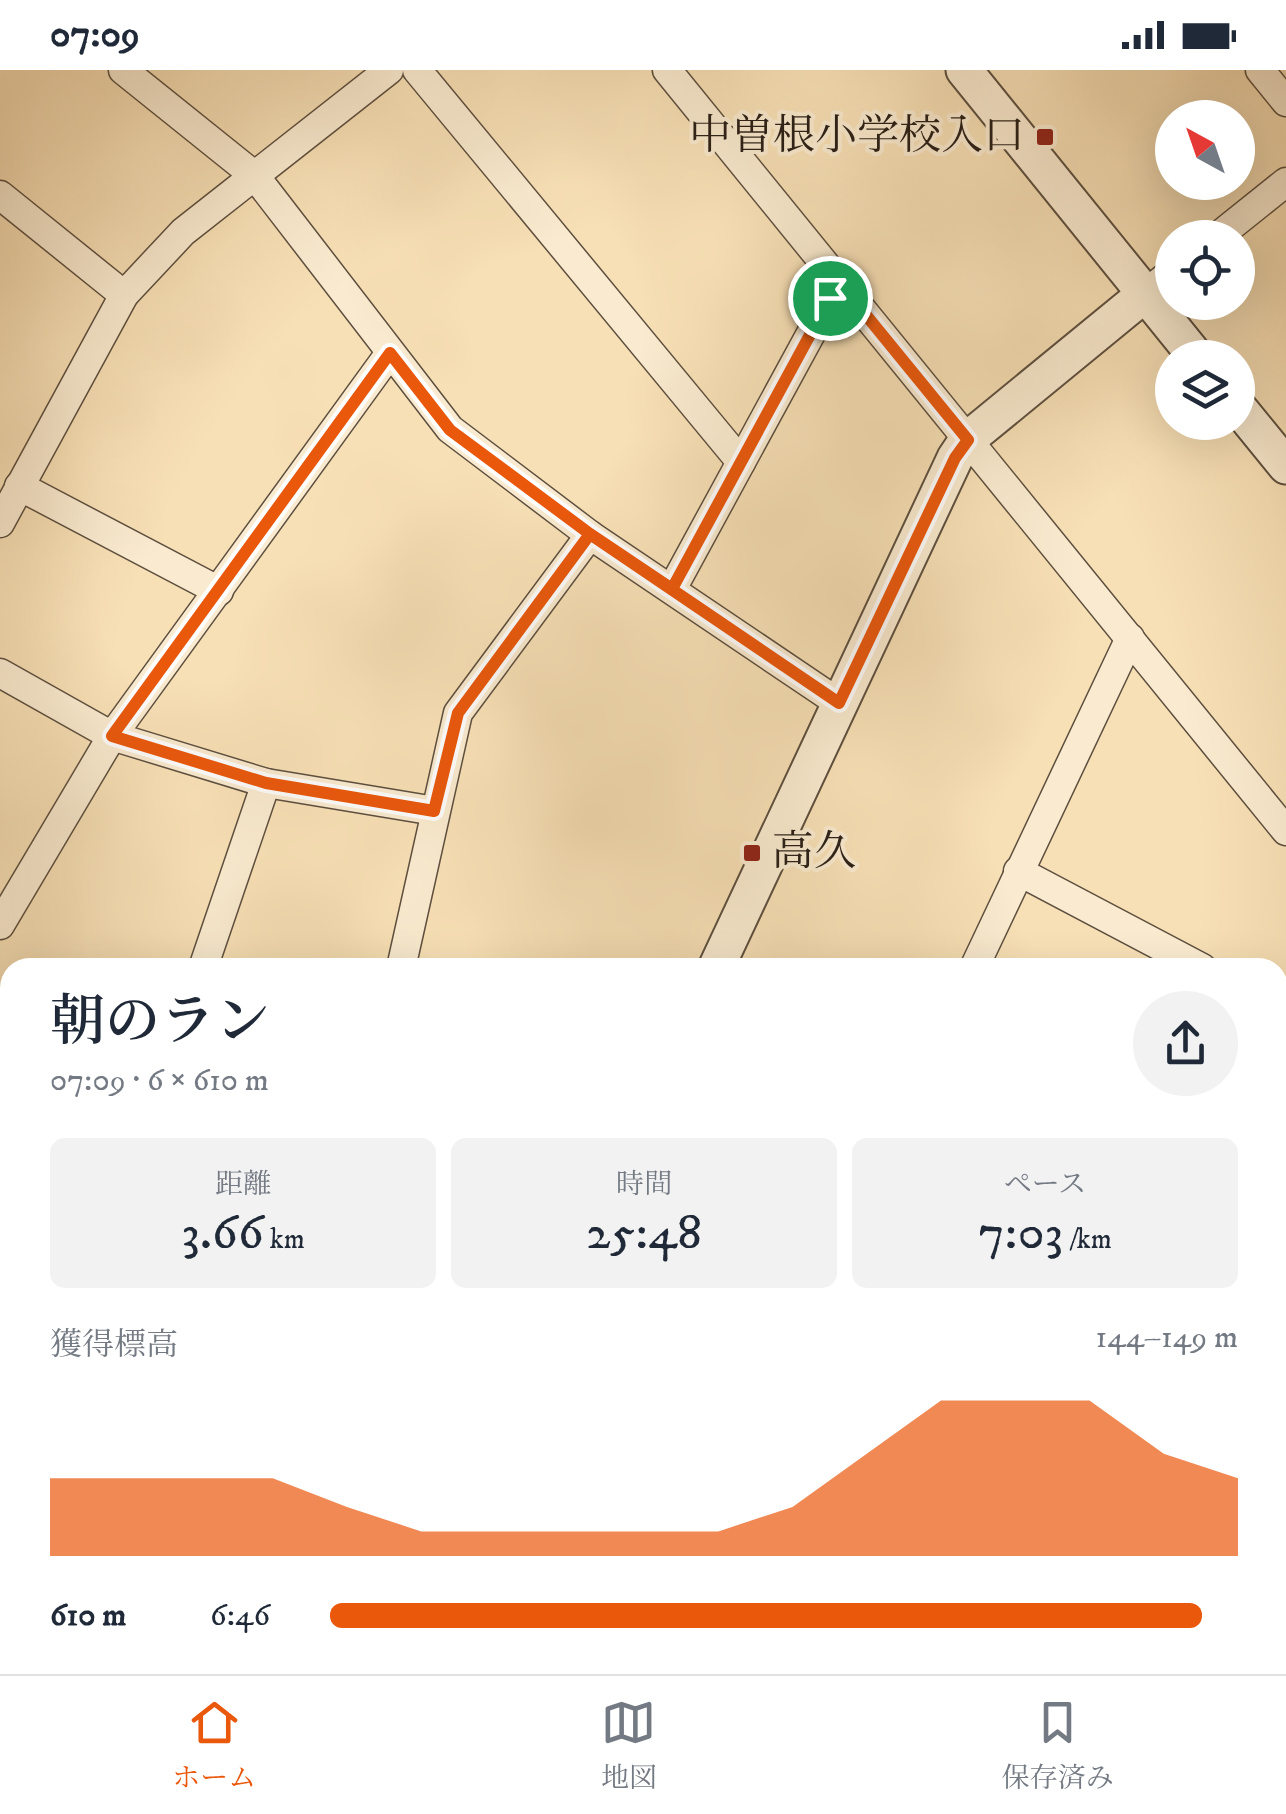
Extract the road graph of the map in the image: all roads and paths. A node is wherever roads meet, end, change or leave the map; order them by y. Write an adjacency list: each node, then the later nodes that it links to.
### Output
1 (122, 70): 8 (street)
2 (388, 70): 8 (street)
3 (417, 70): 19 (street)
4 (666, 70): 13 (street)
5 (964, 70): 12 (street)
6 (1260, 70): 7 (street)
7 (1286, 102)
8 (255, 176): 15 (street); 16 (street)
9 (1286, 182): 11 (street)
10 (0, 196): 15 (street)
11 (1238, 220)
12 (1155, 279)
13 (839, 282): 18 (street); 19 (street)
14 (1155, 286): 18 (street)
15 (124, 295): 21 (street)
16 (390, 353): 23 (street); 25 (street)
17 (1255, 427): 20 (street)
18 (968, 440): 26 (street); 28 (street)
19 (741, 462): 24 (street)
20 (1286, 466)
21 (20, 486): 22 (street); 25 (street)
22 (0, 522)
23 (590, 534): 24 (street); 31 (street)
24 (672, 589): 28 (street)
25 (219, 592): 29 (street)
26 (1130, 638): 32 (street); 33 (street)
27 (0, 673): 29 (street)
28 (839, 703): 37 (street)
29 (112, 736): 30 (street); 34 (street)
30 (266, 783): 31 (street); 35 (street)
31 (434, 811): 36 (street)
32 (1286, 831)
33 (1018, 872): 38 (street); 39 (street)
34 (0, 925)
35 (206, 958)
36 (403, 958)
37 (721, 958)
38 (979, 958)
39 (1183, 958)

